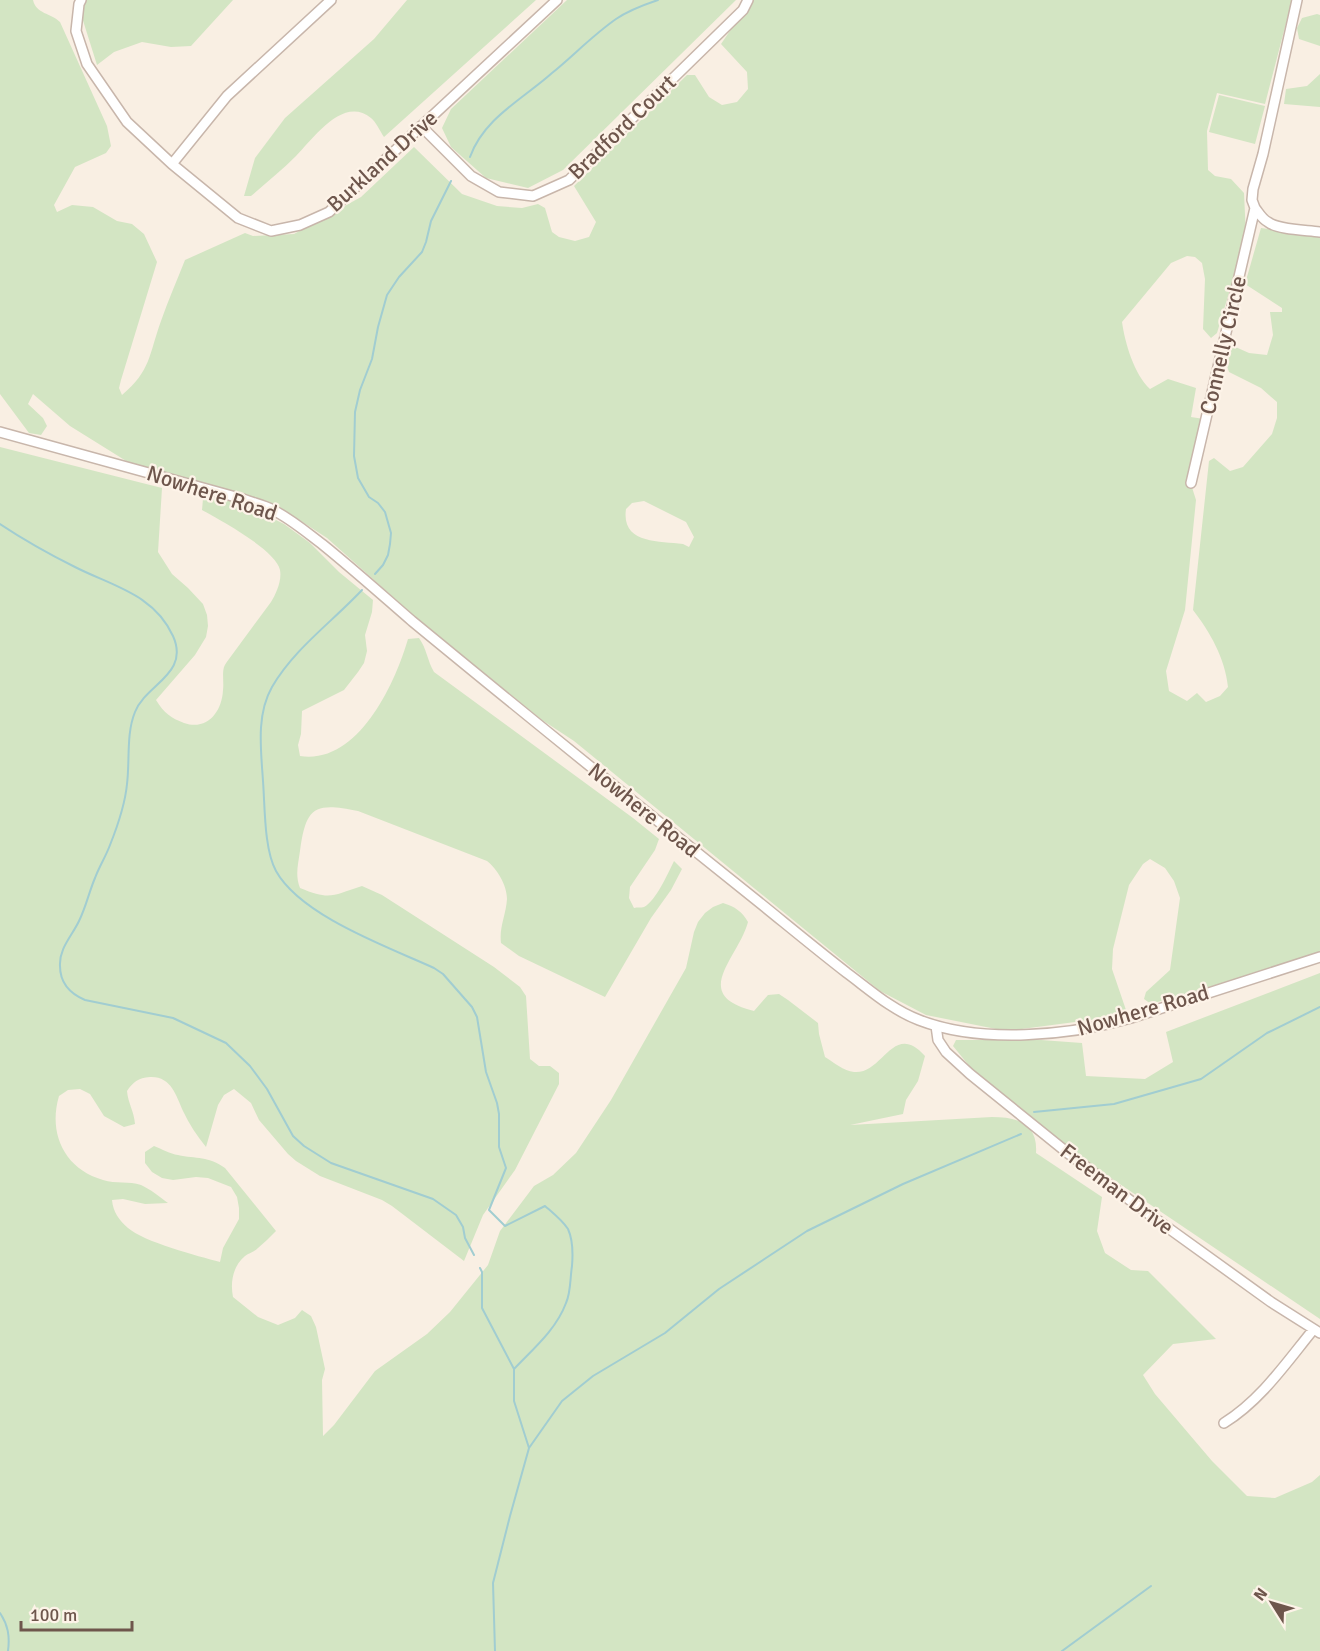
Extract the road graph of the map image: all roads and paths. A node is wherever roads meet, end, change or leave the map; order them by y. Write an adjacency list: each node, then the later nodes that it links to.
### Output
1 (81, 0): 7 (street, Burkland Drive)
2 (331, 0): 7 (street)
3 (557, 0): 6 (street, Burkland Drive)
4 (748, 0): 6 (street, Bradford Court)
5 (1296, 0): 8 (street, Connelly Circle)
6 (422, 126): 7 (street, Burkland Drive)
7 (172, 164)
8 (1255, 208): 9 (street); 11 (street, Connelly Circle)
9 (1320, 232)
10 (0, 432): 13 (street, Nowhere Road)
11 (1191, 483)
12 (1320, 957): 13 (street, Nowhere Road)
13 (936, 1026): 14 (street, Freeman Drive)
14 (1317, 1331): 15 (street)
15 (1224, 1423)

